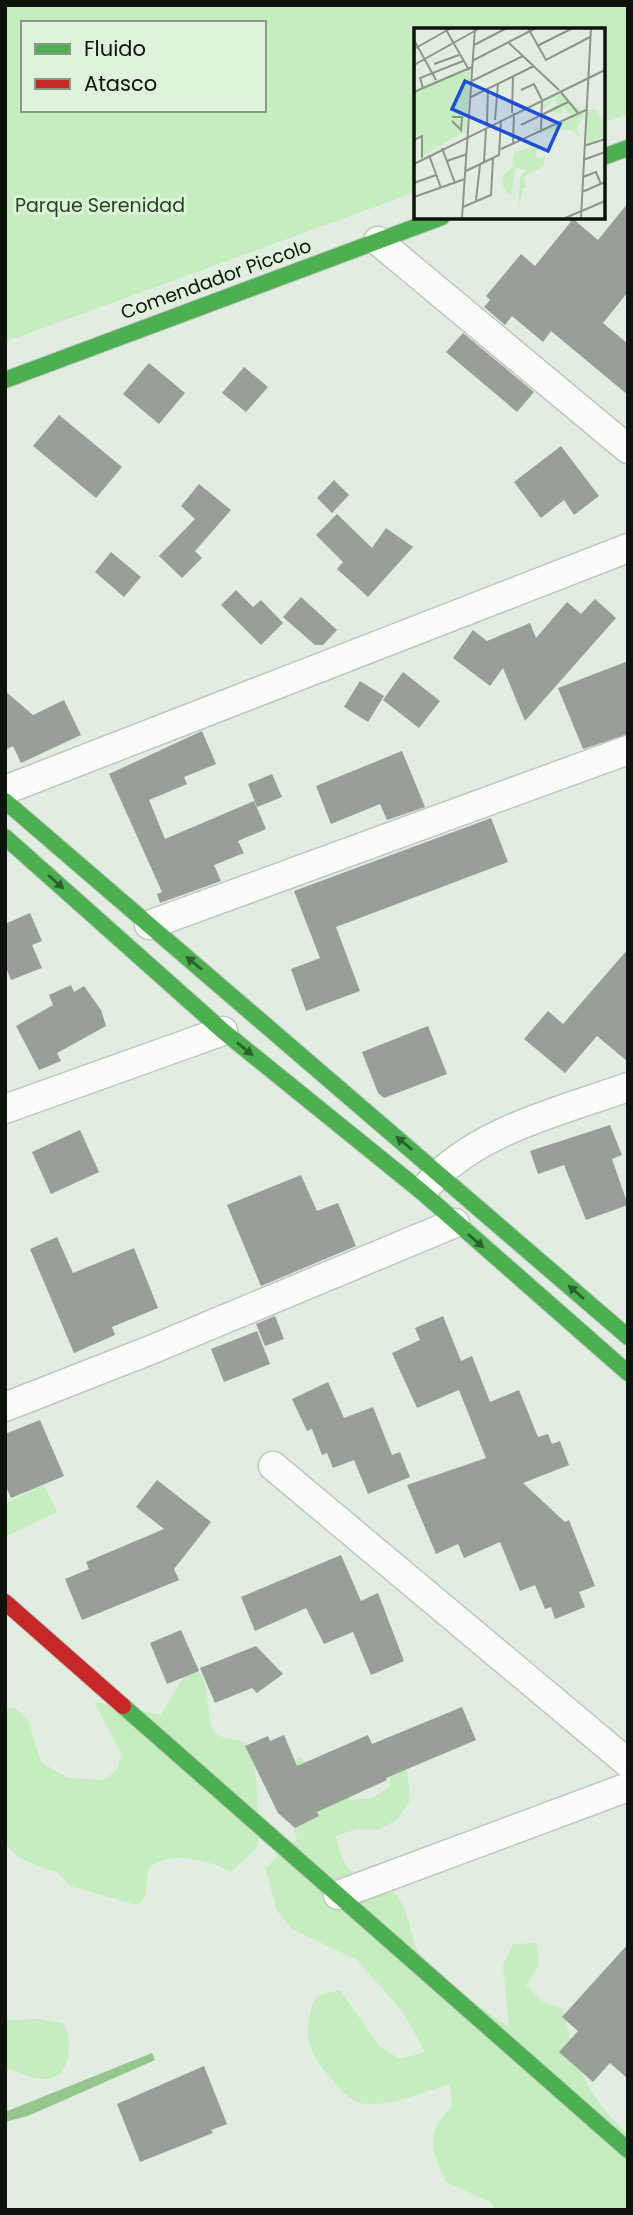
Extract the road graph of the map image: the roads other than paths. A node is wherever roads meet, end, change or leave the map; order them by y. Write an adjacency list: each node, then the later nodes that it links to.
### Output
1 (628, 148): 2 (main road)
2 (605, 156)
3 (437, 219): 4 (main road, Comendador Piccolo)
4 (378, 241): 5 (main road, Comendador Piccolo); 6 (street)
5 (5, 380)
6 (628, 449)
7 (628, 548): 9 (street)
8 (628, 750): 12 (street)
9 (5, 790)
10 (5, 801): 12 (main road)
11 (5, 837): 13 (main road, one-way to 13)
12 (149, 925): 16 (main road, one-way to 12)
13 (223, 1031): 15 (street); 16 (main road, one-way to 16)
14 (628, 1087): 16 (street)
15 (5, 1109)
16 (431, 1183): 17 (main road); 18 (main road, one-way to 16)
17 (455, 1223): 19 (main road, one-way to 19); 20 (street)
18 (628, 1336)
19 (628, 1373)
20 (5, 1407)
21 (273, 1466): 23 (street)
22 (5, 1602): 25 (main road)
23 (628, 1763)
24 (628, 1787): 25 (street)
25 (338, 1895): 26 (main road)
26 (628, 2150)

